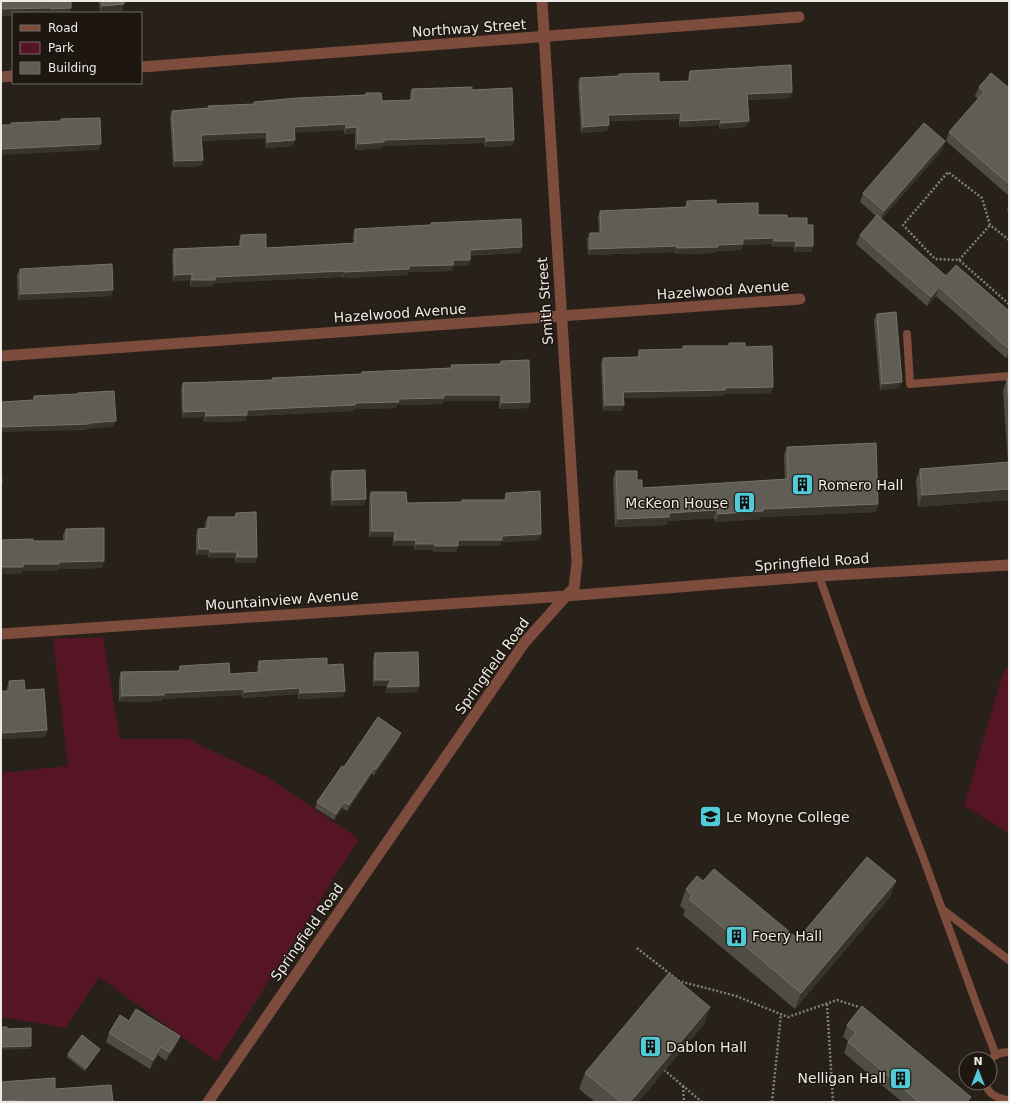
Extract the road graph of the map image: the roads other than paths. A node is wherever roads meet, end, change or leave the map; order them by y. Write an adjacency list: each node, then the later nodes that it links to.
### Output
1 (542, 1): 3 (street, Smith Street)
2 (799, 17): 3 (street, Northway Street)
3 (544, 37): 4 (street, Northway Street); 8 (street, Smith Street)
4 (142, 67)
5 (12, 76): 6 (street)
6 (1, 77)
7 (800, 299): 8 (street, Hazelwood Avenue)
8 (561, 316): 10 (street, Hazelwood Avenue); 14 (street, Smith Street)
9 (907, 334): 11 (lane)
10 (1, 356)
11 (1009, 376)
12 (1009, 565): 13 (street, Springfield Road)
13 (819, 576): 14 (street, Springfield Road); 16 (lane)
14 (566, 596): 15 (street, Mountainview Avenue); 23 (street, Springfield Road)
15 (1, 634)
16 (942, 909): 17 (lane); 18 (lane)
17 (1009, 960)
18 (991, 1051)
19 (1009, 1052): 20 (lane)
20 (998, 1054)
21 (989, 1091): 22 (lane)
22 (1004, 1101)
23 (208, 1102)

